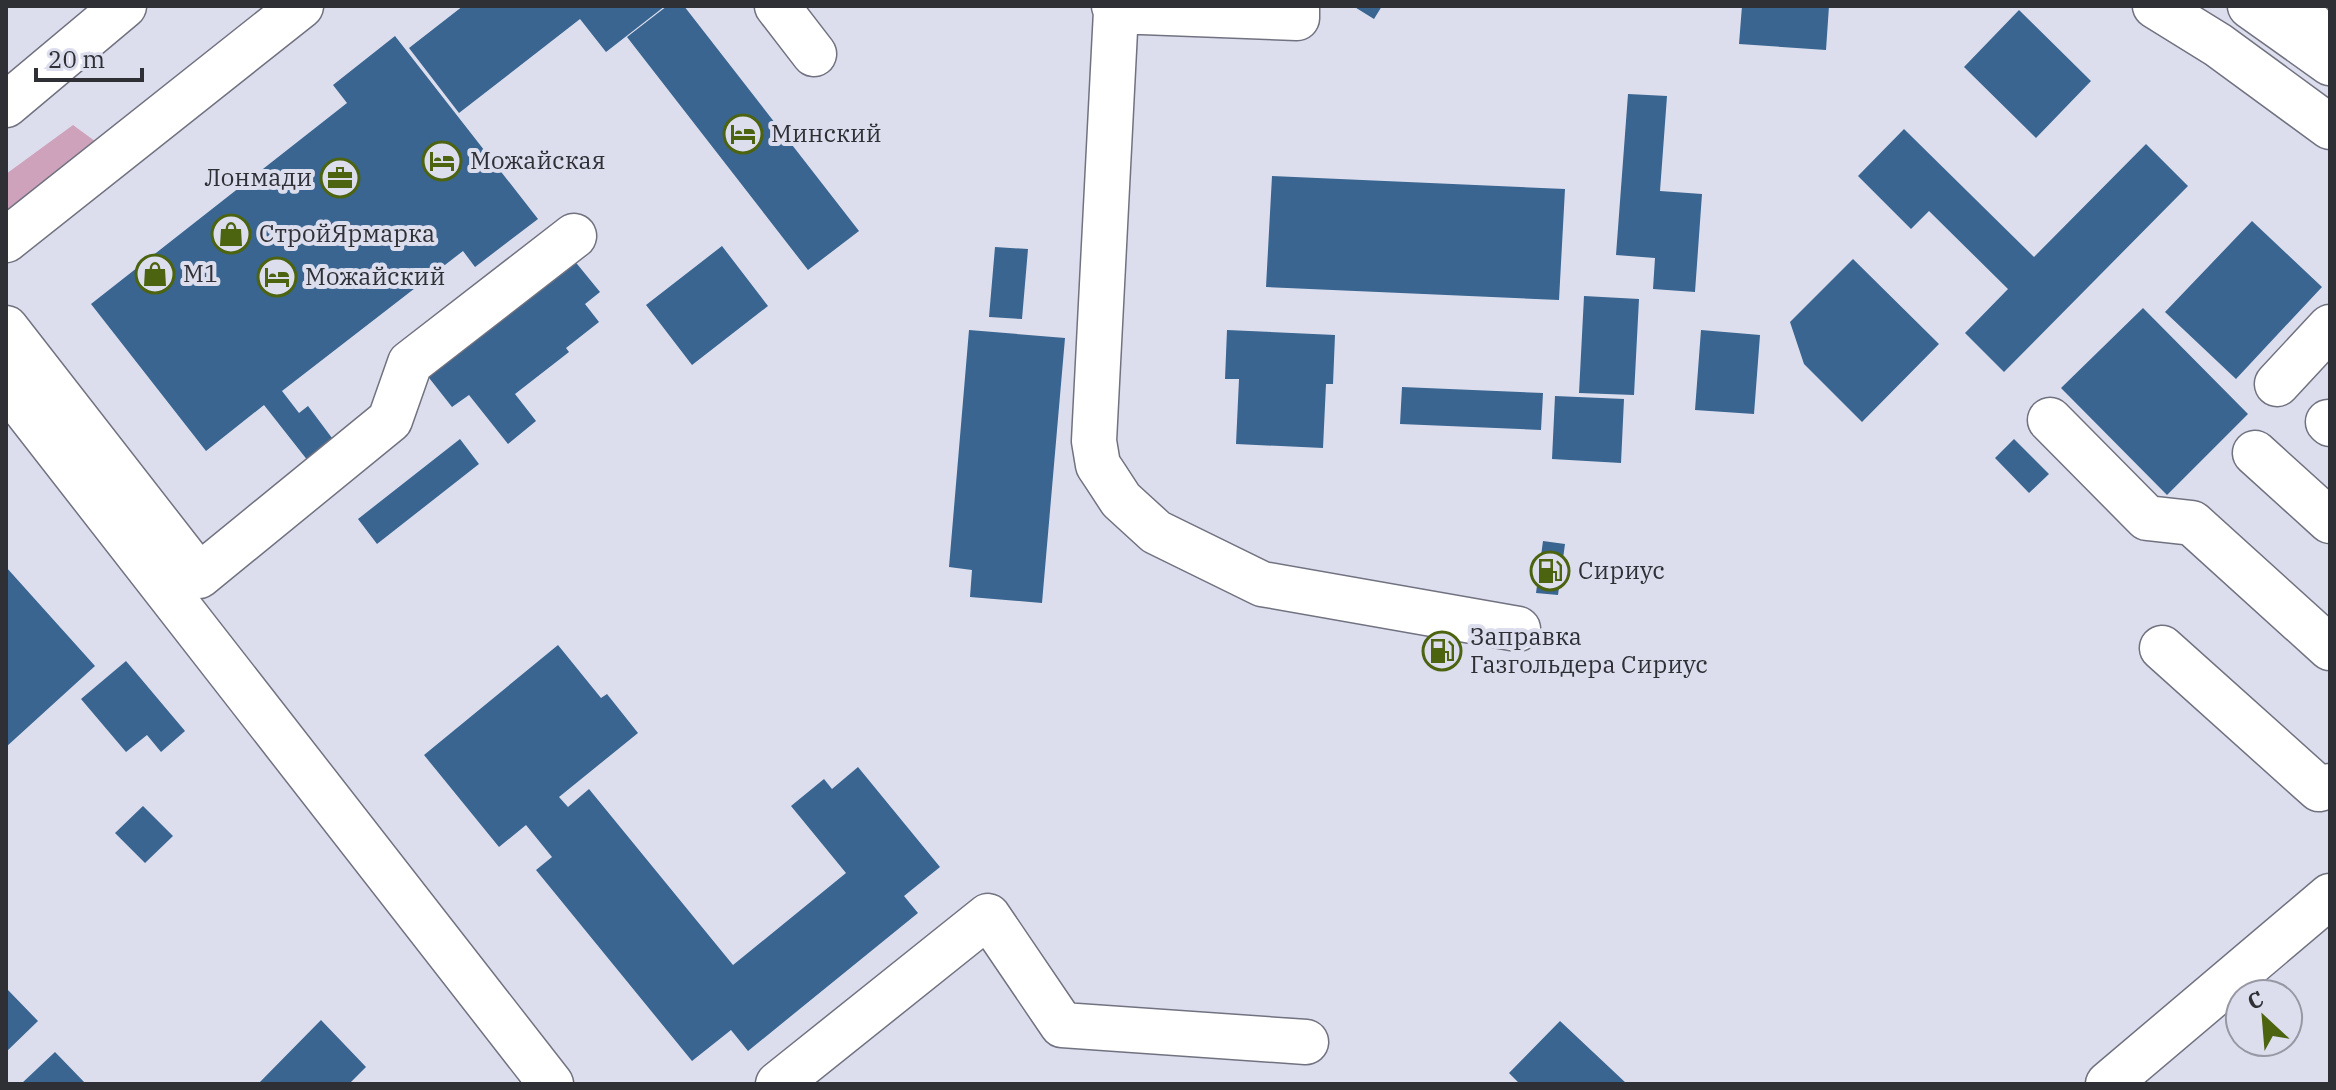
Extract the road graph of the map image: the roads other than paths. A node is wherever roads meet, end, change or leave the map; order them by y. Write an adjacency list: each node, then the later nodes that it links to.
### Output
1 (124, 6): 12 (main road)
2 (301, 6): 15 (main road)
3 (777, 6): 10 (main road)
4 (1297, 6): 8 (main road)
5 (2155, 6): 13 (main road)
6 (2250, 6): 11 (main road)
7 (2293, 6): 9 (main road)
8 (1115, 9): 23 (main road)
9 (2330, 44)
10 (814, 54)
11 (2330, 63)
12 (6, 105)
13 (2330, 127)
14 (574, 236): 17 (main road)
15 (6, 240)
16 (2330, 327): 18 (main road)
17 (6, 328)
18 (2277, 384)
19 (6, 385): 29 (main road)
20 (2050, 420): 25 (main road)
21 (2255, 453): 22 (main road)
22 (2330, 521)
23 (1518, 629)
24 (2162, 648): 26 (main road)
25 (2330, 648)
26 (2330, 786)
27 (2330, 896): 31 (main road)
28 (1306, 1042): 30 (main road)
29 (551, 1084)
30 (778, 1084)
31 (2108, 1084)

